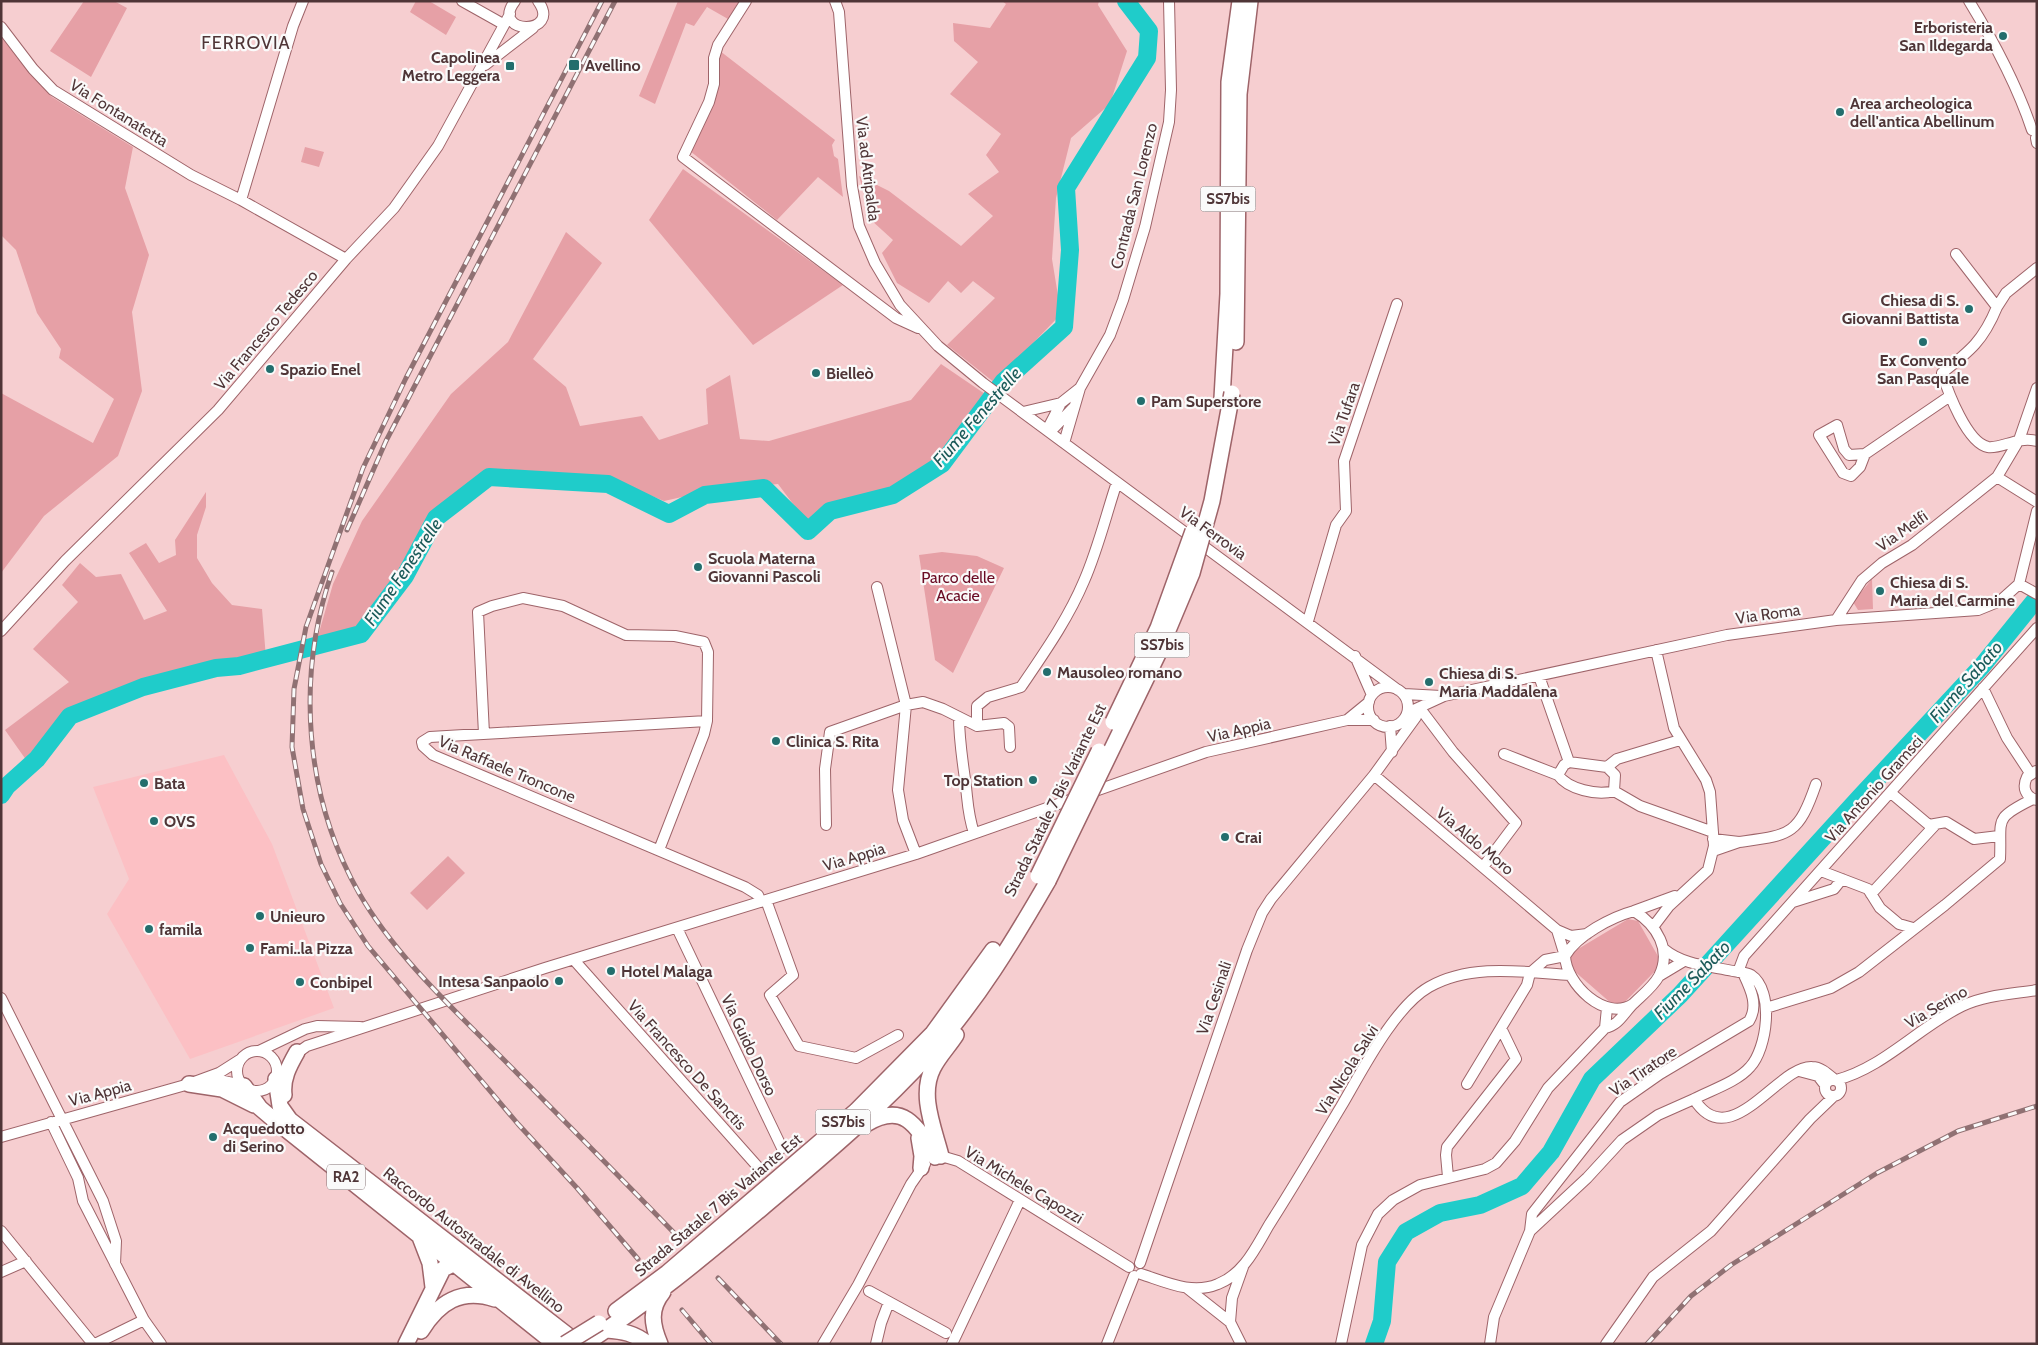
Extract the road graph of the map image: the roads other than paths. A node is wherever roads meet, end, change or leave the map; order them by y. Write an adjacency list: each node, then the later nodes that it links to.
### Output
1 (304, 1): 19 (street)
2 (462, 1): 14 (street)
3 (515, 1): 12 (street, Via Francesco Tedesco)
4 (538, 1): 13 (street)
5 (550, 1): 13 (street)
6 (746, 1): 25 (street)
7 (835, 1): 25 (street, Via ad Atripalda)
8 (1169, 1): 26 (street, Contrada San Lorenzo)
9 (1240, 1): 28 (highway, Strada Statale 7 Bis Variante Est / SS7bis)
10 (1250, 1): 28 (highway, Strada Statale 7 Bis Variante Est / SS7bis)
11 (1970, 1): 18 (street)
12 (510, 14): 14 (street, Via Francesco Tedesco); 15 (street)
13 (542, 16): 15 (street)
14 (503, 24): 17 (street, Via Francesco Tedesco)
15 (536, 26): 17 (street)
16 (1, 27): 19 (street, Via Fontanatetta)
17 (480, 69): 21 (street, Via Francesco Tedesco)
18 (2036, 133)
19 (241, 200): 21 (street, Via Fontanatetta)
20 (1956, 254): 24 (street)
21 (346, 258): 49 (street, Via Francesco Tedesco)
22 (2037, 268): 24 (street)
23 (1397, 304): 47 (street, Via Tufara)
24 (1997, 307): 29 (street)
25 (923, 330): 30 (street, Via ad Atripalda)
26 (1080, 388): 31 (street, Contrada San Lorenzo); 32 (street, Contrada San Lorenzo)
27 (2037, 388): 35 (street)
28 (1227, 395): 92 (highway, Strada Statale 7 Bis Variante Est / SS7bis, bridge)
29 (1950, 396): 35 (street); 38 (street)
30 (1009, 401): 33 (street, Via Ferrovia)
31 (1061, 403): 33 (street, Contrada San Lorenzo); 34 (street, Contrada San Lorenzo)
32 (1076, 403): 34 (street, Contrada San Lorenzo); 37 (street, Contrada San Lorenzo)
33 (1023, 412): 34 (street, Via Ferrovia)
34 (1049, 431): 37 (street, Via Ferrovia)
35 (2019, 440): 36 (street); 39 (street)
36 (2037, 441)
37 (1064, 442): 40 (street, Via Ferrovia)
38 (1865, 454): 38 (street)
39 (1997, 477): 41 (street); 46 (street, Via Melfi)
40 (1117, 482): 47 (street, Via Ferrovia); 65 (street)
41 (2037, 502)
42 (2037, 512): 43 (street)
43 (2019, 584): 45 (street); 46 (street, Via Roma)
44 (877, 587): 58 (street)
45 (2035, 593)
46 (1836, 620): 50 (street, Via Roma)
47 (1308, 621): 51 (street, Via Ferrovia)
48 (2037, 628): 53 (street, Via Antonio Gramsci)
49 (1, 631)
50 (1656, 650): 52 (street, Via Roma); 68 (street)
51 (1354, 655): 54 (street, Via Ferrovia); 56 (street)
52 (1540, 676): 55 (street, Via Roma); 72 (street)
53 (1983, 688): 74 (street); 79 (street, Via Antonio Gramsci)
54 (1401, 692): 55 (street, Via Roma); 56 (street); 61 (street)
55 (1444, 696): 57 (street, Via Roma)
56 (1370, 698): 62 (street, Via Appia); 63 (street)
57 (1430, 702): 59 (street, Via Roma); 61 (street, Via Roma)
58 (906, 705): 60 (street); 82 (street); 89 (street)
59 (1422, 711): 61 (street, Via Roma); 90 (street)
60 (958, 717): 65 (street); 83 (street)
61 (1409, 717): 66 (street); 70 (street, Via Cesinali)
62 (1347, 720): 63 (street, Via Appia); 83 (street, Via Appia)
63 (1374, 720): 66 (street)
64 (707, 721): 67 (street, Via Raffaele Troncone); 67 (street); 87 (street)
65 (976, 726): 69 (street)
66 (1390, 726): 70 (street)
67 (484, 734): 87 (street, Via Raffaele Troncone)
68 (1680, 740): 73 (street); 84 (street)
69 (1010, 747)
70 (1392, 752): 75 (street, Via Cesinali)
71 (1504, 754): 76 (street)
72 (1569, 762): 73 (street); 76 (street)
73 (1606, 767): 78 (street)
74 (2034, 772): 80 (street)
75 (1374, 775): 90 (street, Via Aldo Moro); 158 (street, Via Cesinali)
76 (1558, 775): 78 (street)
77 (1816, 784): 86 (street)
78 (1614, 791): 84 (street)
79 (1891, 793): 81 (street); 91 (street, Via Antonio Gramsci)
80 (2035, 800): 85 (street)
81 (1936, 824): 85 (street); 95 (street)
82 (826, 825)
83 (974, 833): 89 (street, Via Appia)
84 (1713, 836): 86 (street); 88 (street)
85 (1999, 836): 101 (street)
86 (1739, 842): 88 (street)
87 (659, 850): 96 (street, Via Raffaele Troncone)
88 (1713, 851): 94 (street)
89 (916, 854): 96 (street, Via Appia)
90 (1483, 867): 102 (street, Via Aldo Moro)
91 (1821, 871): 93 (street); 97 (street, Via Antonio Gramsci)
92 (1043, 879): 115 (highway, Strada Statale 7 Bis Variante Est / SS7bis); 170 (highway, Strada Statale 7 Bis Variante Est / SS7bis)
93 (1842, 879): 95 (street); 97 (street)
94 (1683, 893): 98 (street); 99 (street)
95 (1871, 894): 101 (street)
96 (763, 901): 100 (street, Via Appia); 122 (street)
97 (1792, 902): 109 (street, Via Antonio Gramsci)
98 (1634, 912): 99 (street); 103 (street)
99 (1653, 927): 104 (street)
100 (677, 928): 106 (street, Via Appia); 142 (street, Via Guido Dorso)
101 (1913, 928): 118 (street)
102 (1557, 930): 103 (street); 105 (street); 107 (street)
103 (1589, 933): 105 (street)
104 (1664, 949): 108 (street); 112 (street)
105 (1565, 956): 107 (street); 111 (street)
106 (574, 960): 119 (street, Via Appia); 144 (street, Via Francesco De Sanctis)
107 (1546, 960): 110 (street)
108 (1684, 961): 109 (street); 112 (street)
109 (1740, 972): 118 (street); 151 (street, Via Tiratore)
110 (1530, 973): 111 (street, Via Nicola Salvi); 120 (street); 156 (street, Via Nicola Salvi)
111 (1570, 975): 117 (street)
112 (1659, 976): 116 (street)
113 (2037, 990): 127 (street, Via Serino)
114 (1, 998): 137 (street)
115 (973, 999): 141 (highway, Strada Statale 7 Bis Variante Est / SS7bis); 143 (highway)
116 (1633, 1004): 117 (street); 121 (street)
117 (1607, 1008): 121 (street)
118 (1766, 1008): 135 (street, Via Tiratore)
119 (371, 1027): 123 (street, Via Appia); 124 (street, Via Appia)
120 (1501, 1028): 132 (street); 147 (street)
121 (1605, 1028): 147 (street)
122 (898, 1035)
123 (259, 1051): 125 (street, Via Appia); 129 (street)
124 (297, 1052): 129 (street, Via Appia); 138 (highway)
125 (241, 1059): 128 (street, Via Appia); 133 (street)
126 (1798, 1071): 130 (street); 134 (street); 135 (street)
127 (1860, 1072): 130 (street, Via Serino); 134 (street, Via Serino)
128 (206, 1078): 131 (street, Via Appia); 133 (street, Via Appia)
129 (276, 1078): 133 (street, Via Appia); 138 (highway, Raccordo Autostradale di Avellino)
130 (1836, 1080): 134 (street)
131 (188, 1084): 136 (highway); 137 (street, Via Appia)
132 (1467, 1084)
133 (243, 1086): 136 (highway)
134 (1831, 1091): 189 (street, Via Serino)
135 (1694, 1099): 151 (street, Via Tiratore)
136 (260, 1108): 152 (highway, Raccordo Autostradale di Avellino / RA2)
137 (56, 1120): 140 (street, Via Appia); 146 (street); 148 (street)
138 (301, 1127): 168 (highway, Raccordo Autostradale di Avellino / RA2)
139 (917, 1129): 141 (highway); 143 (highway); 145 (highway)
140 (1, 1137)
141 (837, 1142): 160 (highway, Strada Statale 7 Bis Variante Est / SS7bis)
142 (782, 1148)
143 (938, 1157): 145 (street); 149 (street, Via Michele Capozzi)
144 (758, 1167)
145 (921, 1168): 182 (street)
146 (91, 1176): 148 (street); 155 (street)
147 (1448, 1177): 187 (street)
148 (80, 1183): 155 (street)
149 (1020, 1200): 158 (street, Via Michele Capozzi); 184 (street)
150 (1, 1231): 153 (street)
151 (1530, 1231): 188 (street, Via Tiratore)
152 (420, 1236): 154 (highway, Raccordo Autostradale di Avellino / RA2); 162 (highway)
153 (26, 1261): 157 (street); 172 (street)
154 (453, 1263): 162 (highway); 165 (highway, Raccordo Autostradale di Avellino / RA2); 168 (highway)
155 (115, 1264): 167 (street)
156 (1244, 1265): 159 (street); 164 (street)
157 (1, 1272)
158 (1135, 1272): 161 (street, Via Michele Capozzi); 185 (street)
159 (1227, 1280): 161 (street); 164 (street)
160 (670, 1284): 170 (highway, Strada Statale 7 Bis Variante Est / SS7bis); 181 (highway)
161 (1187, 1288): 169 (street)
162 (433, 1289): 174 (highway)
163 (870, 1291): 166 (street)
164 (1235, 1292): 169 (street)
165 (503, 1302): 175 (highway); 176 (highway, Raccordo Autostradale di Avellino / RA2)
166 (890, 1302): 171 (street); 183 (street)
167 (144, 1320): 172 (street); 173 (street)
168 (550, 1320): 178 (highway, Raccordo Autostradale di Avellino / RA2)
169 (1230, 1322): 186 (street)
170 (602, 1327): 177 (highway, Strada Statale 7 Bis Variante Est / SS7bis, bridge); 179 (highway, Strada Statale 7 Bis Variante Est / SS7bis); 180 (highway)
171 (946, 1332)
172 (94, 1344)
173 (161, 1344)
174 (406, 1344)
175 (415, 1344)
176 (555, 1344)
177 (565, 1344)
178 (580, 1344)
179 (586, 1344)
180 (648, 1344)
181 (660, 1344)
182 (823, 1344)
183 (876, 1344)
184 (952, 1344)
185 (1107, 1344)
186 (1241, 1344)
187 (1341, 1344)
188 (1490, 1344)
189 (1606, 1344)

